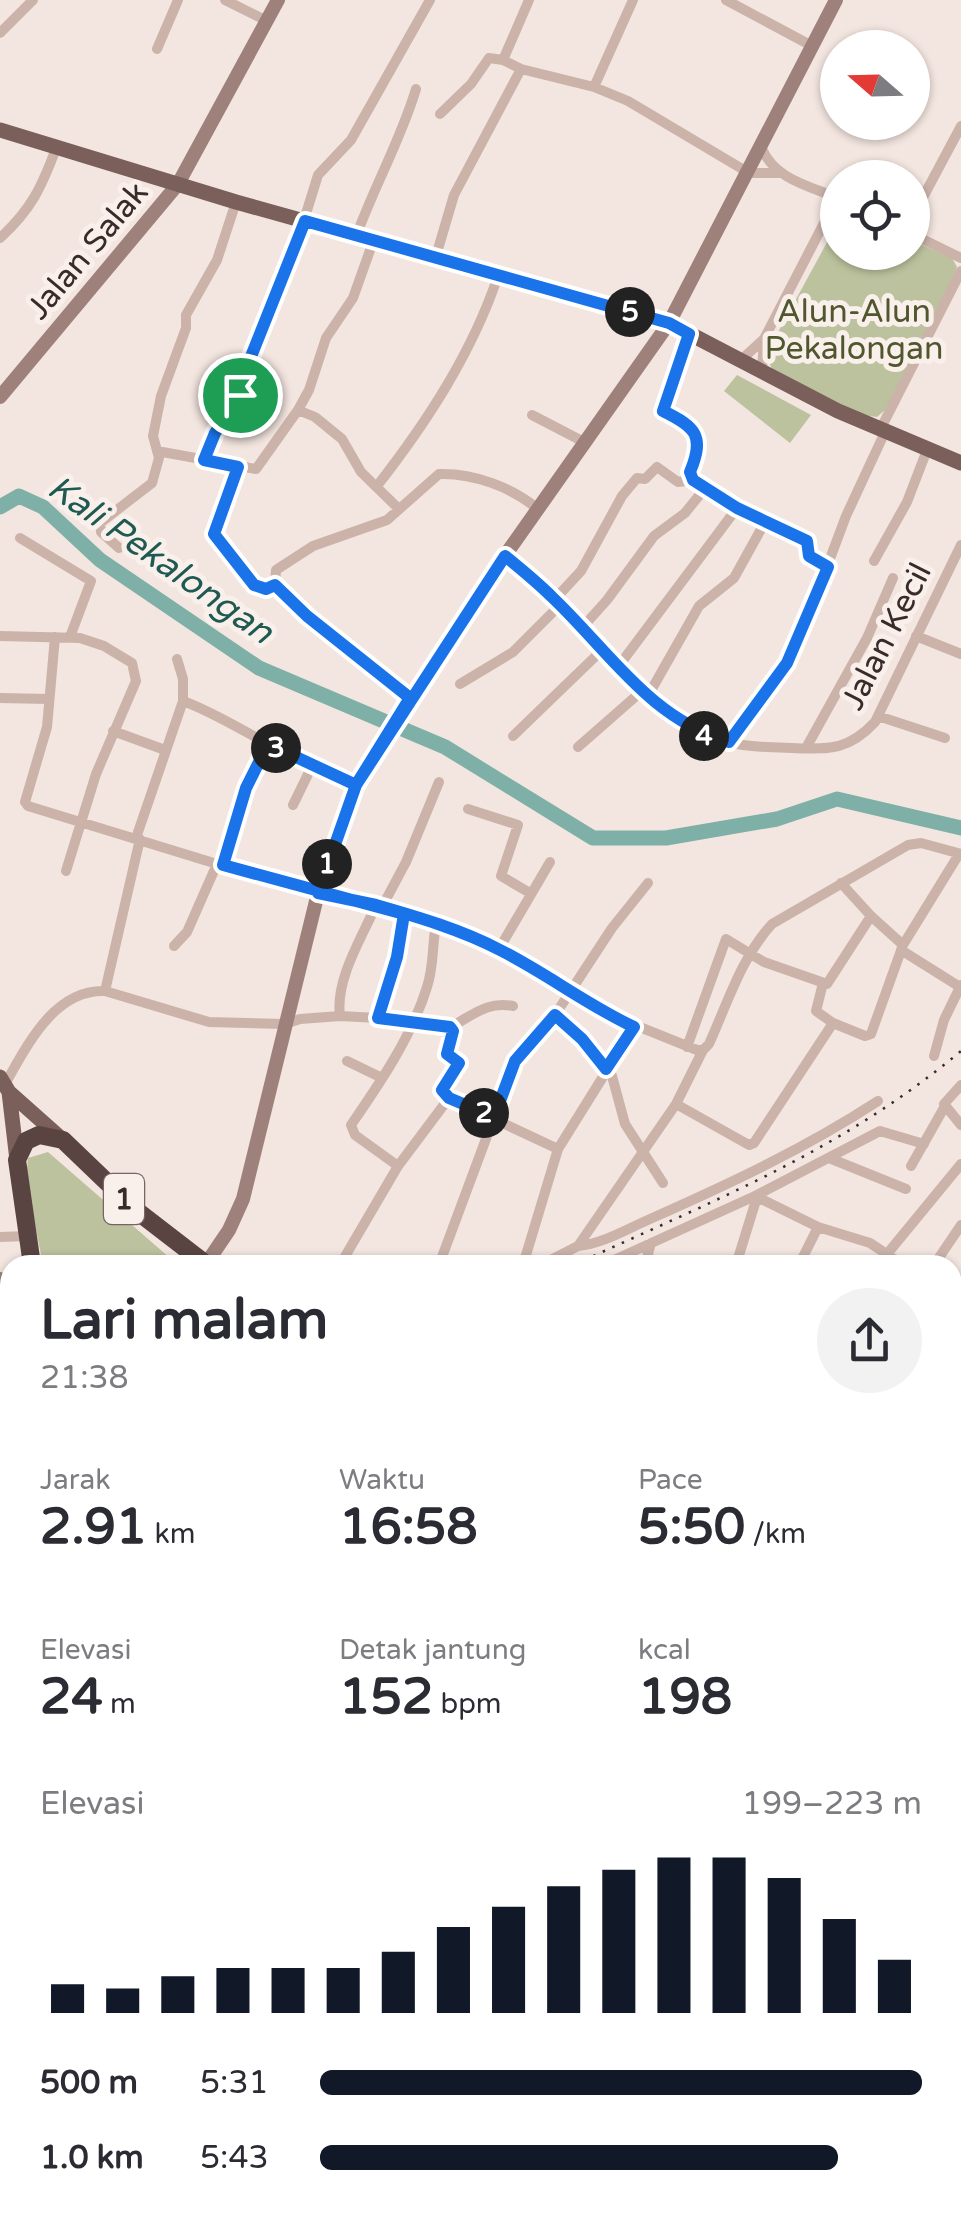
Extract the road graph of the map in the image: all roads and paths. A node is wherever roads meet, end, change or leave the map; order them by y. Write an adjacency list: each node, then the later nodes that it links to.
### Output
1 (33, 0): 11 (street)
2 (178, 0): 13 (street)
3 (225, 0): 10 (street)
4 (278, 0): 10 (street, Jalan Salak)
5 (430, 0): 29 (street)
6 (529, 0): 14 (street)
7 (633, 0): 16 (street)
8 (726, 0): 12 (street)
9 (836, 0): 12 (street)
10 (266, 21): 25 (street, Jalan Salak)
11 (0, 33)
12 (812, 46): 22 (street)
13 (157, 49)
14 (502, 60): 15 (street); 18 (street)
15 (521, 70): 16 (street); 34 (street)
16 (594, 87): 23 (street)
17 (416, 89): 31 (street)
18 (440, 114)
19 (961, 126): 26 (street)
20 (0, 130): 21 (main road)
21 (58, 146): 25 (main road); 32 (street)
22 (762, 149): 23 (street); 24 (street)
23 (749, 173): 24 (street); 38 (street)
24 (778, 173): 27 (street)
25 (178, 184): 28 (main road); 43 (street, Jalan Salak)
26 (930, 184)
27 (820, 191)
28 (236, 202): 29 (main road); 49 (street)
29 (305, 221): 31 (main road); 50 (street)
30 (820, 231): 40 (street)
31 (365, 237): 34 (main road); 44 (street)
32 (0, 238)
33 (930, 243): 35 (street)
34 (436, 256): 37 (main road)
35 (961, 258)
36 (961, 271): 46 (street)
37 (498, 276): 38 (main road); 54 (street)
38 (669, 323): 39 (main road); 47 (street)
39 (689, 334): 41 (main road); 53 (street)
40 (764, 340): 41 (street); 42 (street)
41 (741, 360): 42 (main road)
42 (762, 370): 46 (main road)
43 (0, 397)
44 (298, 410): 52 (street); 54 (street)
45 (532, 415): 47 (street)
46 (882, 431): 48 (main road); 65 (street)
47 (584, 442): 58 (street)
48 (926, 450): 51 (main road); 64 (street)
49 (158, 451): 50 (street); 62 (street)
50 (204, 460): 52 (street)
51 (961, 464)
52 (238, 467): 67 (street)
53 (693, 480): 55 (street); 68 (street)
54 (378, 486): 56 (street)
55 (706, 488): 57 (street); 69 (street)
56 (398, 508): 58 (street); 67 (street)
57 (737, 508): 59 (street); 77 (street)
58 (538, 509): 63 (street)
59 (765, 522): 65 (street); 79 (street)
60 (20, 538): 73 (street)
61 (961, 544): 71 (street, Jalan Kecil)
62 (119, 548)
63 (505, 556): 68 (street, Jalan Kecil); 82 (street)
64 (874, 562)
65 (828, 567): 88 (street)
66 (893, 578): 91 (street)
67 (275, 585): 82 (street)
68 (557, 602): 69 (street, Jalan Kecil); 78 (street)
69 (581, 628): 74 (street, Jalan Kecil)
70 (0, 636): 72 (street)
71 (916, 636): 75 (street); 84 (street, Jalan Kecil)
72 (55, 637): 73 (street); 81 (street)
73 (70, 637): 85 (street)
74 (601, 652): 77 (street, Jalan Kecil); 86 (street)
75 (961, 654)
76 (178, 659): 83 (street)
77 (618, 667): 79 (street, Jalan Kecil)
78 (460, 684)
79 (646, 692): 88 (street, Jalan Kecil); 90 (street)
80 (0, 698): 81 (street)
81 (49, 699): 98 (street)
82 (409, 699): 95 (street)
83 (183, 700): 89 (street); 92 (street)
84 (878, 716): 87 (street); 91 (street, Jalan Kecil)
85 (113, 731): 92 (street); 98 (street)
86 (512, 736)
87 (945, 738)
88 (729, 742): 91 (street, Jalan Kecil)
89 (268, 744): 93 (street); 102 (street)
90 (578, 747)
91 (806, 748)
92 (165, 750): 99 (street)
93 (310, 764): 95 (street); 96 (street)
94 (439, 782): 108 (street)
95 (356, 785): 106 (street)
96 (293, 805)
97 (468, 809): 107 (street)
98 (80, 822): 99 (street); 103 (street)
99 (138, 838): 102 (street); 118 (street)
100 (960, 854): 105 (street); 113 (street)
101 (550, 862): 107 (street)
102 (220, 865): 106 (street); 112 (street)
103 (66, 871)
104 (648, 883): 119 (street)
105 (841, 883): 110 (street); 115 (street)
106 (318, 893): 108 (street); 126 (street)
107 (530, 893): 114 (street)
108 (379, 906): 109 (street); 122 (street)
109 (404, 914): 111 (street); 123 (street)
110 (870, 916): 113 (street); 116 (street)
111 (436, 924): 114 (street); 124 (street)
112 (174, 946)
113 (902, 947): 117 (street); 125 (street)
114 (499, 949): 119 (street)
115 (749, 954): 116 (street); 129 (street); 130 (street)
116 (815, 980): 125 (street)
117 (960, 986): 131 (street)
118 (106, 991): 126 (street); 135 (street)
119 (571, 991): 121 (street); 128 (street)
120 (513, 1006): 127 (street)
121 (555, 1015): 133 (street); 141 (street)
122 (340, 1016): 123 (street); 126 (street)
123 (378, 1018): 124 (street)
124 (413, 1020): 127 (street); 134 (street)
125 (833, 1023): 139 (street)
126 (285, 1024): 165 (street)
127 (450, 1027): 137 (street)
128 (634, 1027): 129 (street); 133 (street)
129 (687, 1047): 130 (street)
130 (704, 1050): 139 (street)
131 (934, 1056)
132 (347, 1061): 134 (street)
133 (606, 1069): 146 (street); 147 (street)
134 (382, 1078): 151 (street)
135 (5, 1084): 143 (main road); 144 (main road)
136 (961, 1085): 140 (street)
137 (449, 1098): 141 (street); 151 (street)
138 (878, 1101): 161 (street)
139 (676, 1104): 147 (street)
140 (946, 1106): 142 (street); 145 (street)
141 (494, 1117): 146 (street); 167 (street)
142 (961, 1124)
143 (7, 1130): 149 (main road)
144 (64, 1140): 149 (highway); 164 (highway, 1)
145 (924, 1144): 148 (street); 152 (street)
146 (558, 1149): 168 (street)
147 (643, 1153): 153 (street); 161 (street)
148 (830, 1158): 154 (street); 155 (street)
149 (17, 1160): 158 (highway)
150 (961, 1164): 162 (street)
151 (398, 1166): 166 (street)
152 (911, 1166)
153 (662, 1182)
154 (906, 1190)
155 (756, 1197): 157 (street); 160 (street); 172 (street)
156 (961, 1225): 174 (street)
157 (818, 1227): 162 (street); 173 (street)
158 (28, 1236): 159 (street); 163 (highway)
159 (0, 1237)
160 (651, 1243): 170 (street); 171 (street)
161 (578, 1246): 169 (street)
162 (886, 1254)
163 (30, 1255)
164 (186, 1255)
165 (212, 1255)
166 (346, 1255)
167 (443, 1255)
168 (526, 1255)
169 (560, 1255)
170 (625, 1255)
171 (648, 1255)
172 (739, 1255)
173 (803, 1255)
174 (941, 1255)

